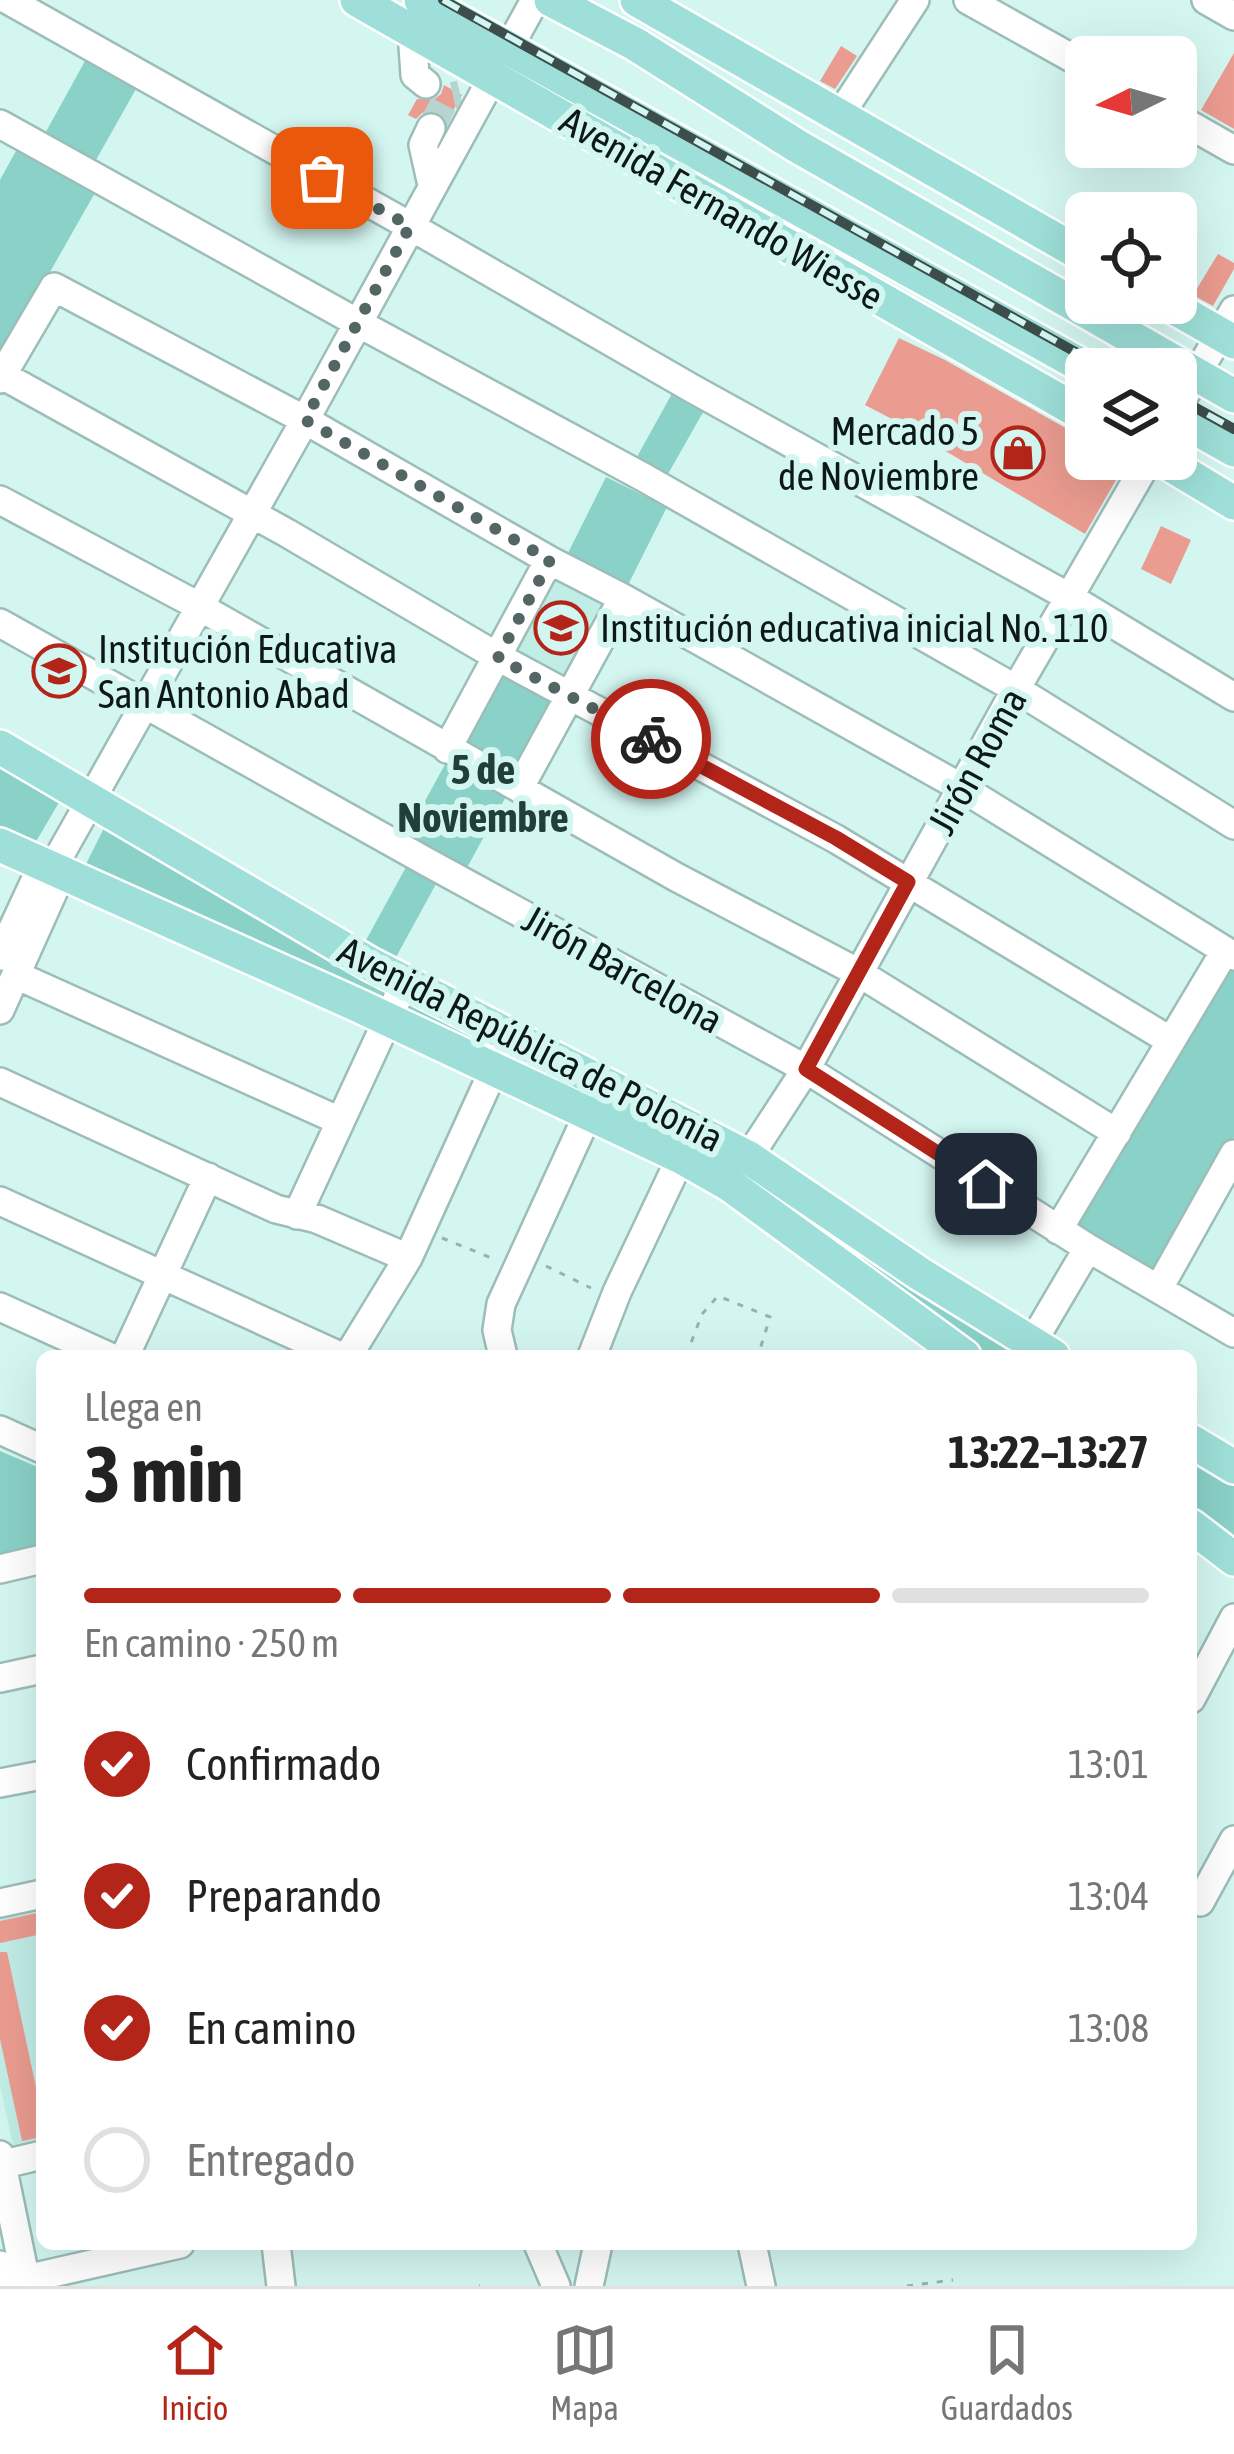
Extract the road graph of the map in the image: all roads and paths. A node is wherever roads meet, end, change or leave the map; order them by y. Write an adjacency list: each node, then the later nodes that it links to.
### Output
1 (8, 0): 20 (street)
2 (357, 0): 9 (main road, Avenida Fernando Wiesse)
3 (535, 0): 12 (street)
4 (551, 0): 25 (main road)
5 (637, 0): 14 (main road)
6 (914, 0): 14 (street)
7 (968, 0): 11 (street)
8 (1206, 0): 10 (street)
9 (416, 16): 12 (main road, Avenida Fernando Wiesse); 13 (street)
10 (1234, 16)
11 (1065, 54)
12 (487, 78): 19 (street); 26 (main road, Avenida Fernando Wiesse); 31 (main road, Avenida Fernando Wiesse)
13 (426, 84)
14 (839, 115): 21 (main road)
15 (0, 124): 23 (street)
16 (431, 128): 19 (street)
17 (1197, 129): 18 (street)
18 (1234, 150)
19 (432, 185): 20 (street)
20 (410, 226): 23 (street); 41 (street)
21 (1065, 245)
22 (1197, 316): 24 (main road)
23 (358, 323): 32 (street); 46 (street)
24 (1229, 329): 27 (street)
25 (1150, 348)
26 (1065, 356)
27 (1197, 371)
28 (1197, 375): 30 (main road)
29 (1, 377): 32 (street); 39 (street)
30 (1234, 396)
31 (1065, 404)
32 (305, 420): 39 (street); 40 (street)
33 (1197, 427): 34 (main road)
34 (1234, 451)
35 (1137, 480): 41 (street, Jirón Roma)
36 (1196, 480): 38 (main road)
37 (0, 500): 43 (street)
38 (1234, 503)
39 (251, 514): 43 (street); 45 (street)
40 (550, 560): 42 (street); 45 (street)
41 (1069, 597): 46 (street, Jirón Roma); 48 (street)
42 (623, 598): 47 (street); 53 (street)
43 (198, 606): 49 (street); 51 (street)
44 (0, 623): 49 (street, Jirón Barcelona)
45 (498, 658): 47 (street); 51 (street)
46 (1016, 689): 53 (street, Jirón Roma); 55 (street)
47 (571, 696): 52 (street); 58 (street)
48 (1234, 697)
49 (143, 703): 54 (street); 67 (street, Jirón Barcelona)
50 (0, 747): 54 (main road, Avenida República de Polonia)
51 (447, 749): 52 (street)
52 (520, 787): 61 (street)
53 (962, 788): 58 (street, Jirón Roma); 59 (street)
54 (89, 798): 57 (street); 62 (main road, Avenida República de Polonia)
55 (1234, 825)
56 (0, 845): 57 (main road, Avenida República de Polonia)
57 (50, 872): 60 (street); 64 (main road, Avenida República de Polonia)
58 (908, 882): 61 (street, Jirón Roma); 65 (street)
59 (1230, 954): 65 (street)
60 (8, 966): 63 (street); 70 (street)
61 (859, 974): 67 (street, Jirón Roma); 71 (street)
62 (415, 986): 64 (main road); 74 (main road, Avenida República de Polonia)
63 (0, 1010)
64 (398, 1024): 66 (main road, Avenida República de Polonia); 70 (street)
65 (1171, 1041): 71 (street)
66 (494, 1069): 69 (main road, Avenida República de Polonia); 78 (street)
67 (806, 1069): 74 (street, Jirón Roma); 79 (street, Jirón Barcelona)
68 (0, 1082): 75 (street)
69 (588, 1114): 73 (main road, Avenida República de Polonia); 82 (street)
70 (340, 1121): 77 (street)
71 (1117, 1133): 79 (street)
72 (1234, 1154): 84 (street)
73 (681, 1157): 74 (main road, Avenida República de Polonia); 85 (street)
74 (740, 1171): 88 (main road, Avenida República de Polonia); 97 (main road, Avenida República de Polonia)
75 (208, 1177): 77 (street); 83 (street)
76 (0, 1201): 83 (street)
77 (297, 1215): 81 (street)
78 (421, 1229): 81 (street); 82 (path)
79 (1058, 1229): 80 (street, Jirón Barcelona)
80 (1088, 1248): 84 (street, Jirón Barcelona); 88 (street)
81 (408, 1258): 92 (street)
82 (520, 1263): 85 (path); 93 (street)
83 (162, 1275): 90 (street); 91 (street)
84 (1159, 1288): 87 (street, Jirón Barcelona)
85 (614, 1299): 94 (street)
86 (0, 1306): 89 (street)
87 (1234, 1333)
88 (1043, 1349)
89 (95, 1350)
90 (127, 1350)
91 (331, 1350)
92 (348, 1350)
93 (502, 1350)
94 (594, 1350)
95 (688, 1350): 96 (path)
96 (760, 1350)
97 (957, 1350)
98 (0, 1430): 100 (street)
99 (1197, 1445): 101 (main road)
100 (36, 1446)
101 (1234, 1467)
102 (1197, 1531): 103 (main road)
103 (1234, 1559)
104 (36, 1560): 105 (street)
105 (0, 1568)
106 (1234, 1618): 109 (street)
107 (36, 1670): 108 (street)
108 (0, 1678)
109 (1197, 1688)
110 (36, 1775): 111 (street)
111 (0, 1783)
112 (1234, 1840): 114 (street)
113 (36, 1895): 115 (street)
114 (1200, 1902)
115 (0, 1904)
116 (36, 2156): 117 (street)
117 (1, 2161): 123 (street)
118 (152, 2250): 123 (street)
119 (277, 2250): 125 (street)
120 (541, 2250): 126 (street)
121 (597, 2250): 127 (street)
122 (753, 2250): 128 (street)
123 (10, 2280)
124 (953, 2280): 129 (path)
125 (281, 2286)
126 (556, 2286)
127 (590, 2286)
128 (761, 2286)
129 (907, 2286)

